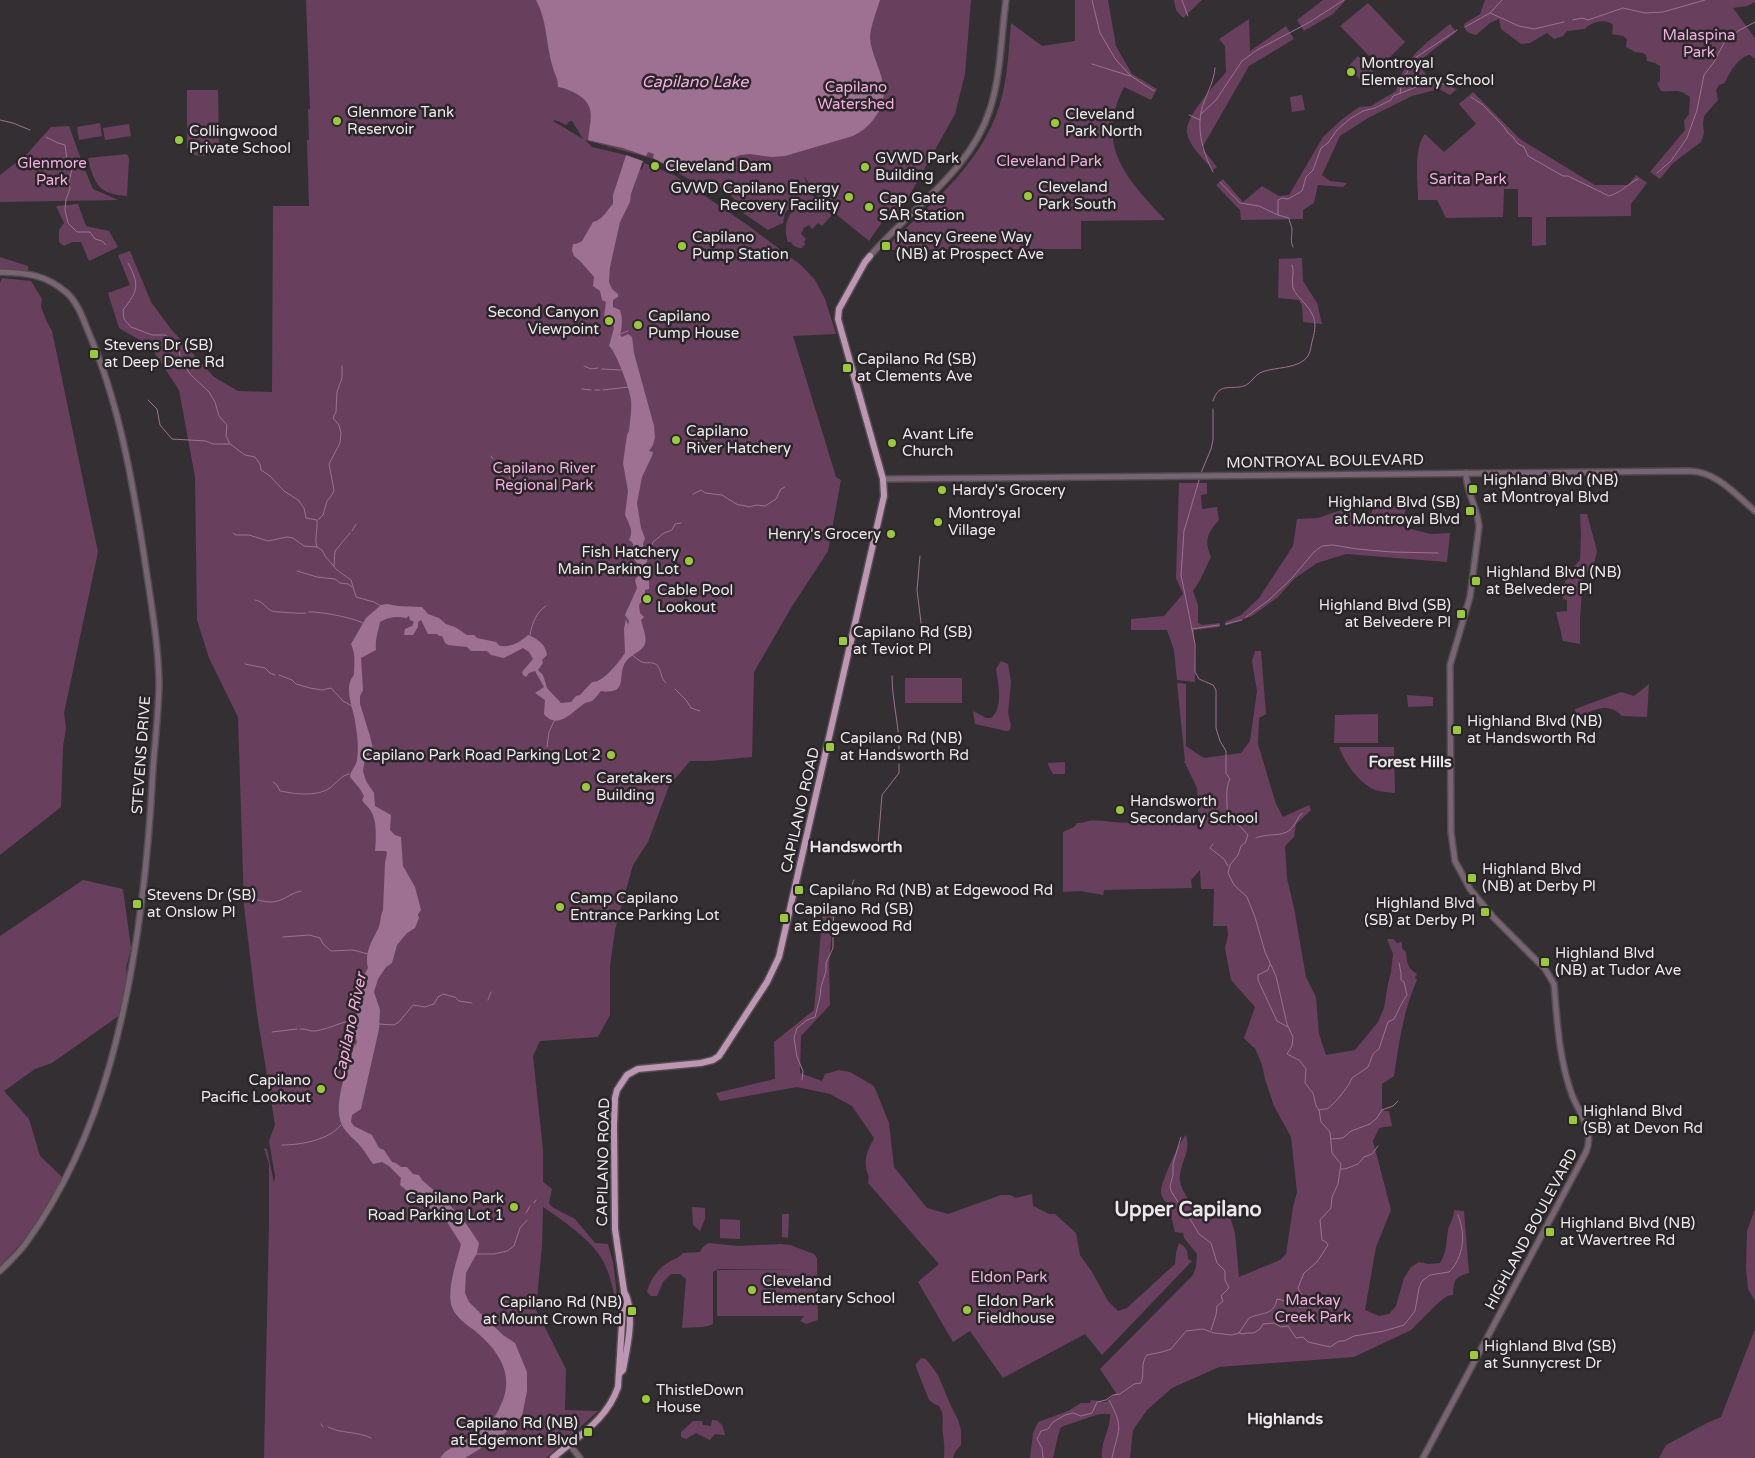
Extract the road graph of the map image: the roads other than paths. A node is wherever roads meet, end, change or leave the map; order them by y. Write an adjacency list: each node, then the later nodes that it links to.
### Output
1 (1006, 0): 2 (street)
2 (870, 256): 5 (main road, CAPILANO ROAD)
3 (0, 272): 7 (street, STEVENS DRIVE)
4 (1466, 473): 5 (street, MONTROYAL BOULEVARD); 6 (street, MONTROYAL BOULEVARD); 17 (street, HIGHLAND BOULEVARD)
5 (883, 478): 8 (main road, CAPILANO ROAD)
6 (1755, 511)
7 (0, 1271)
8 (624, 1291): 9 (main road, CAPILANO ROAD); 10 (main road, CAPILANO ROAD)
9 (623, 1310): 10 (main road); 11 (main road, CAPILANO ROAD)
10 (629, 1330): 12 (main road, CAPILANO ROAD)
11 (622, 1337): 12 (main road); 13 (main road, CAPILANO ROAD)
12 (624, 1362): 13 (main road, CAPILANO ROAD)
13 (620, 1374): 14 (main road, CAPILANO ROAD)
14 (569, 1444): 15 (main road, CAPILANO ROAD); 16 (street)
15 (552, 1458)
16 (580, 1458)
17 (1423, 1458)

